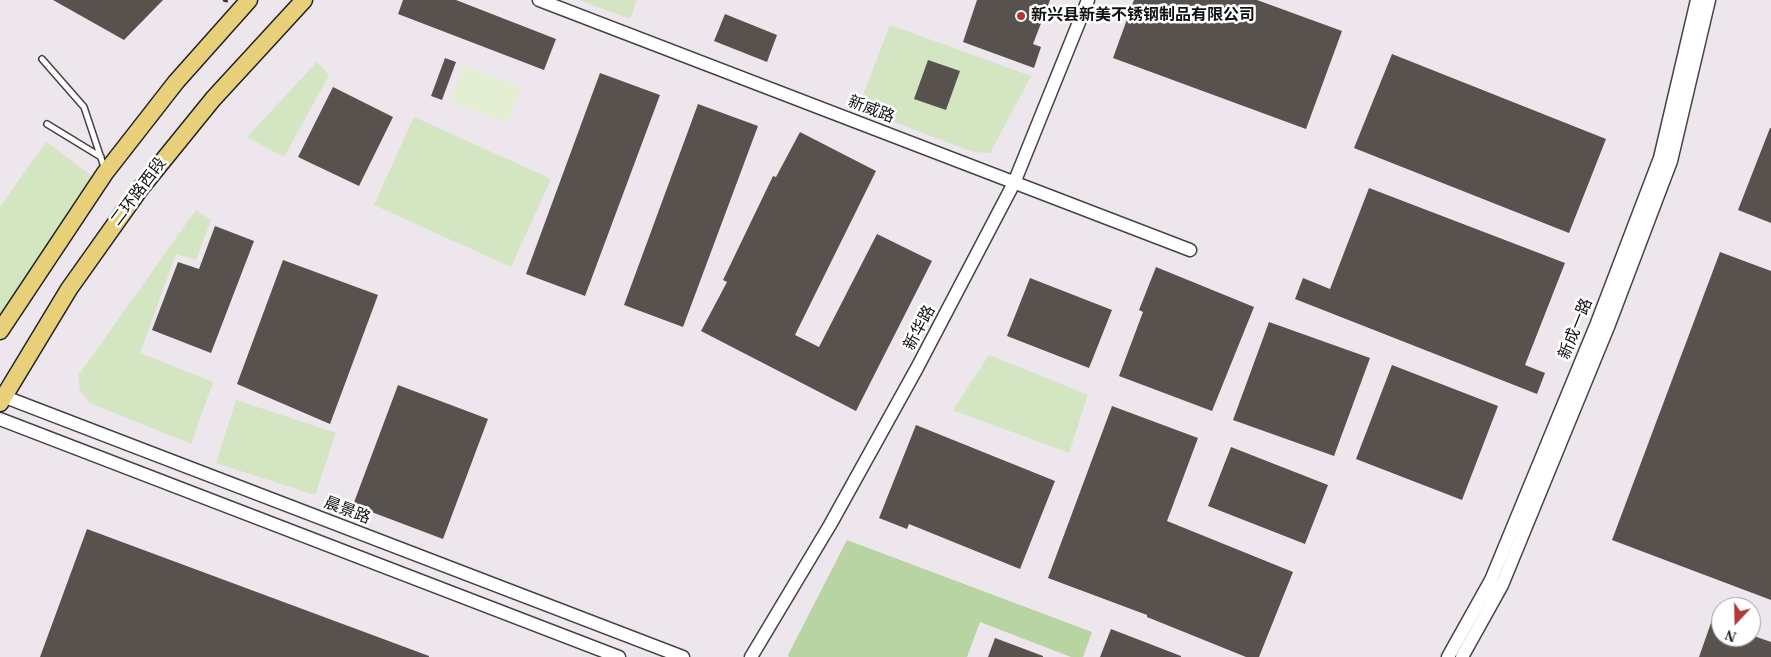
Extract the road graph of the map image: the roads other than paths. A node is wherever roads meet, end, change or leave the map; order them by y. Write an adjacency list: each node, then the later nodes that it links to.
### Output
1 (249, 0): 9 (main road)
2 (304, 0): 13 (main road, 二环路西段)
3 (539, 0): 10 (street, 新威路)
4 (1088, 0): 10 (street, 新华路)
5 (1697, 0): 18 (street, 新成一路)
6 (1709, 0): 19 (street, 新成一路)
7 (42, 59): 9 (lane)
8 (47, 124): 9 (lane)
9 (103, 165): 12 (main road)
10 (1014, 183): 11 (street, 新威路); 17 (street, 新华路)
11 (1190, 250)
12 (0, 331)
13 (1, 398): 16 (street, 晨景路)
14 (0, 419): 15 (street)
15 (619, 657)
16 (683, 657)
17 (751, 657)
18 (1448, 657)
19 (1462, 657)

